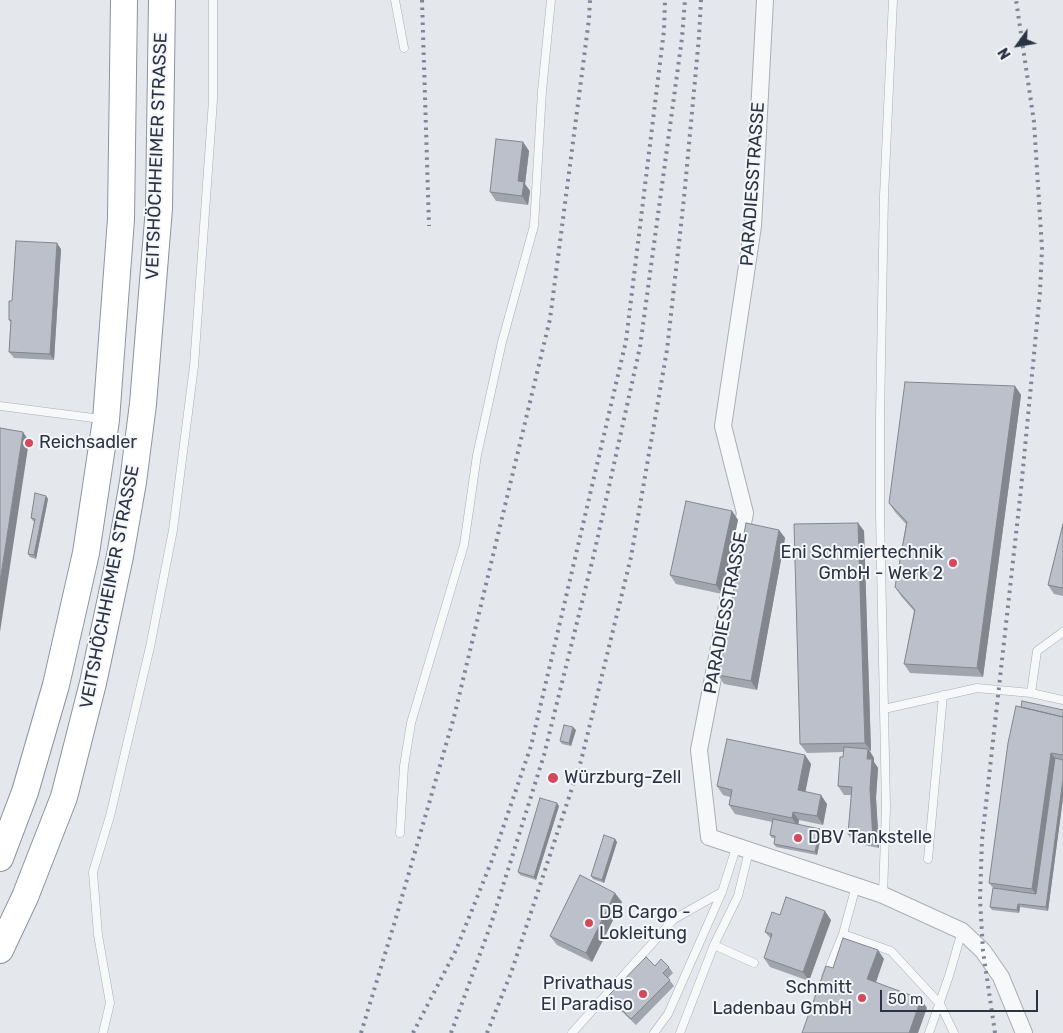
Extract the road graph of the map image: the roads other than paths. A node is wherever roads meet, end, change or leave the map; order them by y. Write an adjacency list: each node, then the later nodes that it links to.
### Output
1 (124, 0): 10 (highway, VEITSHÖCHHEIMER STRASSE)
2 (162, 0): 26 (highway, VEITSHÖCHHEIMER STRASSE)
3 (213, 0): 30 (lane)
4 (395, 0): 8 (lane)
5 (550, 0): 16 (lane)
6 (765, 0): 17 (street, PARADIESSTRASSE)
7 (893, 0): 15 (lane)
8 (404, 48)
9 (0, 406): 10 (lane)
10 (106, 420): 18 (highway, VEITSHÖCHHEIMER STRASSE)
11 (1063, 632): 12 (lane)
12 (1031, 694): 13 (lane); 14 (lane)
13 (943, 695): 15 (lane); 19 (lane)
14 (1063, 700)
15 (884, 709): 22 (lane)
16 (400, 834)
17 (743, 850): 20 (street, PARADIESSTRASSE); 21 (lane); 25 (lane)
18 (0, 858)
19 (928, 859)
20 (856, 886): 22 (street, PARADIESSTRASSE); 24 (lane)
21 (722, 892): 31 (lane); 32 (lane)
22 (883, 895): 23 (street, PARADIESSTRASSE)
23 (962, 931): 29 (lane); 36 (street, PARADIESSTRASSE)
24 (842, 934): 28 (lane); 29 (lane)
25 (714, 945): 27 (lane); 33 (lane)
26 (0, 950)
27 (754, 964)
28 (821, 988)
29 (940, 1004): 34 (lane); 35 (lane)
30 (103, 1033)
31 (572, 1033)
32 (654, 1033)
33 (680, 1033)
34 (929, 1033)
35 (954, 1033)
36 (1024, 1033)

